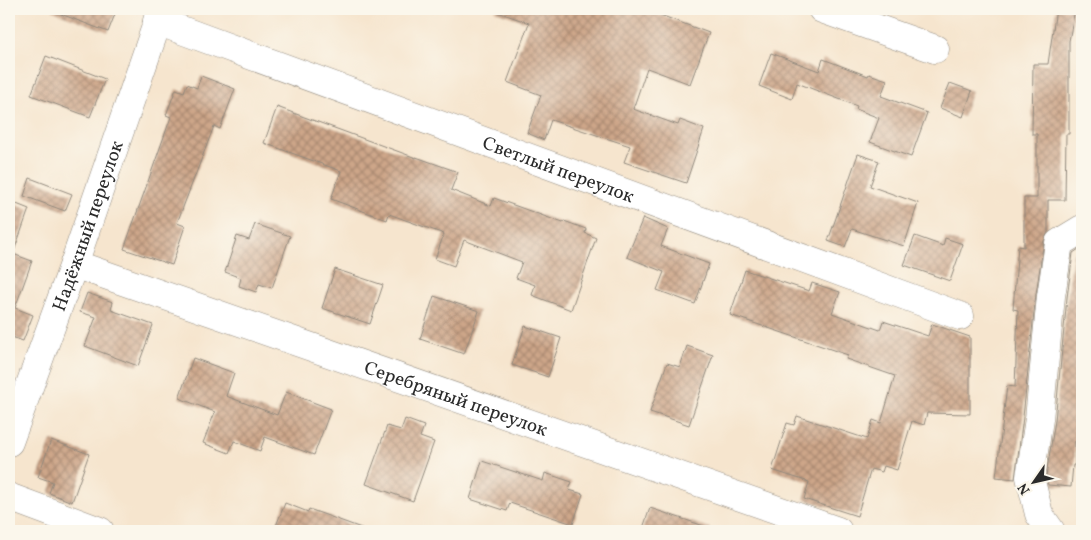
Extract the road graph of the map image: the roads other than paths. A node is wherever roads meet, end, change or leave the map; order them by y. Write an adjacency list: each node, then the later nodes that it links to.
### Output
1 (822, 9): 3 (street)
2 (160, 15): 5 (street, Надёжный переулок); 6 (street, Светлый переулок)
3 (935, 49)
4 (1082, 229): 11 (street)
5 (74, 264): 7 (street, Надёжный переулок); 10 (street, Серебряный переулок)
6 (960, 316)
7 (9, 442)
8 (9, 497): 9 (street)
9 (100, 531)
10 (838, 531)
11 (1051, 531)

